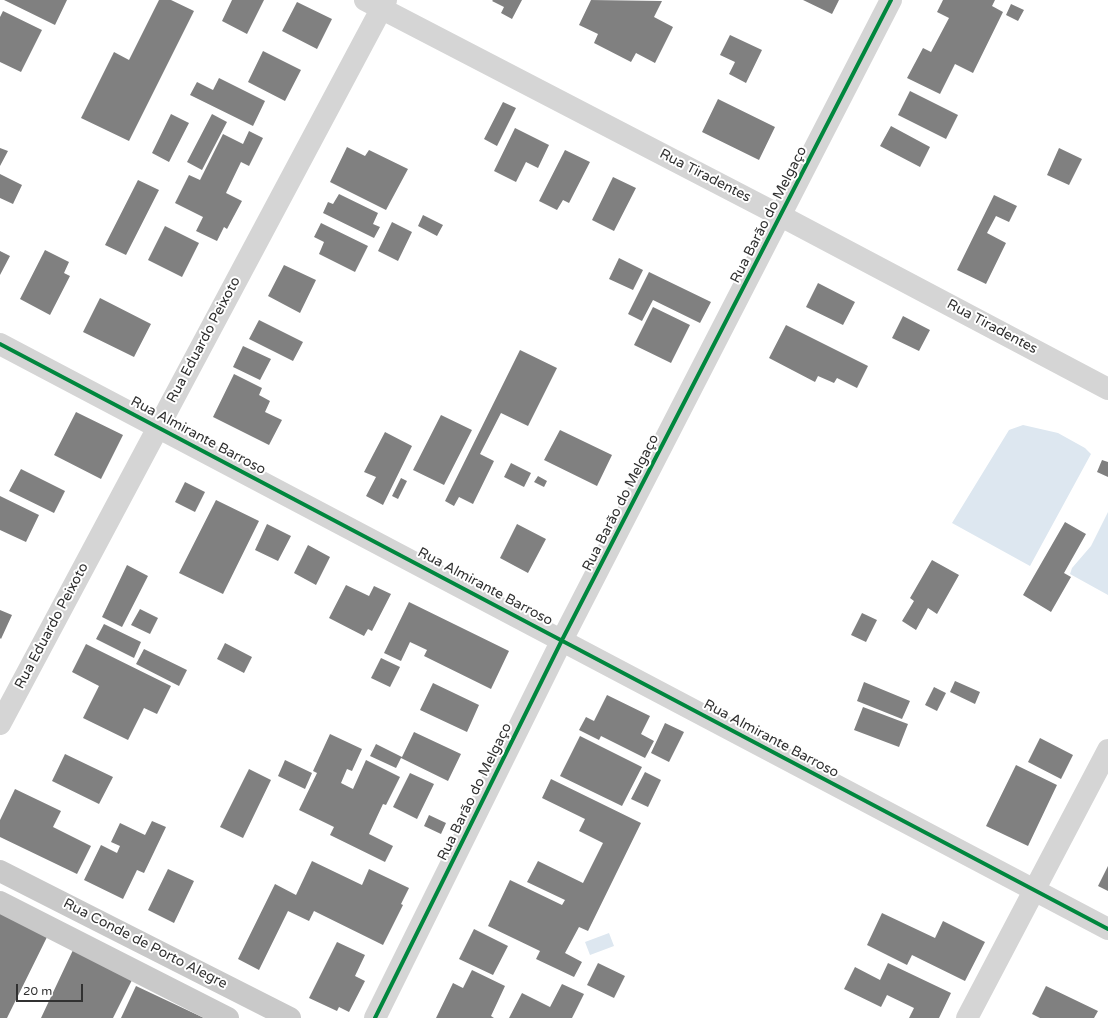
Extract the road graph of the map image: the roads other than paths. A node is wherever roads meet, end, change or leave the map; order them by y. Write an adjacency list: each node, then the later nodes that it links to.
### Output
1 (891, 0): 3 (street, Rua Barão do Melgaço)
2 (377, 3): 3 (street, Rua Tiradentes); 6 (street, Rua Eduardo Peixoto)
3 (781, 216): 5 (street, Rua Tiradentes); 7 (street, Rua Barão do Melgaço)
4 (0, 344): 6 (street, Rua Almirante Barroso)
5 (1108, 389)
6 (157, 427): 7 (street, Rua Almirante Barroso); 8 (street, Rua Eduardo Peixoto)
7 (562, 640): 11 (street, Rua Almirante Barroso); 16 (street, Rua Barão do Melgaço)
8 (0, 724)
9 (1108, 750): 11 (street)
10 (0, 871): 15 (main road, Rua Conde de Porto Alegre)
11 (1034, 890): 13 (street, Rua Almirante Barroso); 17 (street)
12 (0, 902): 14 (main road, Rua Conde de Porto Alegre)
13 (1108, 929)
14 (228, 1018)
15 (290, 1018)
16 (375, 1018)
17 (967, 1018)

